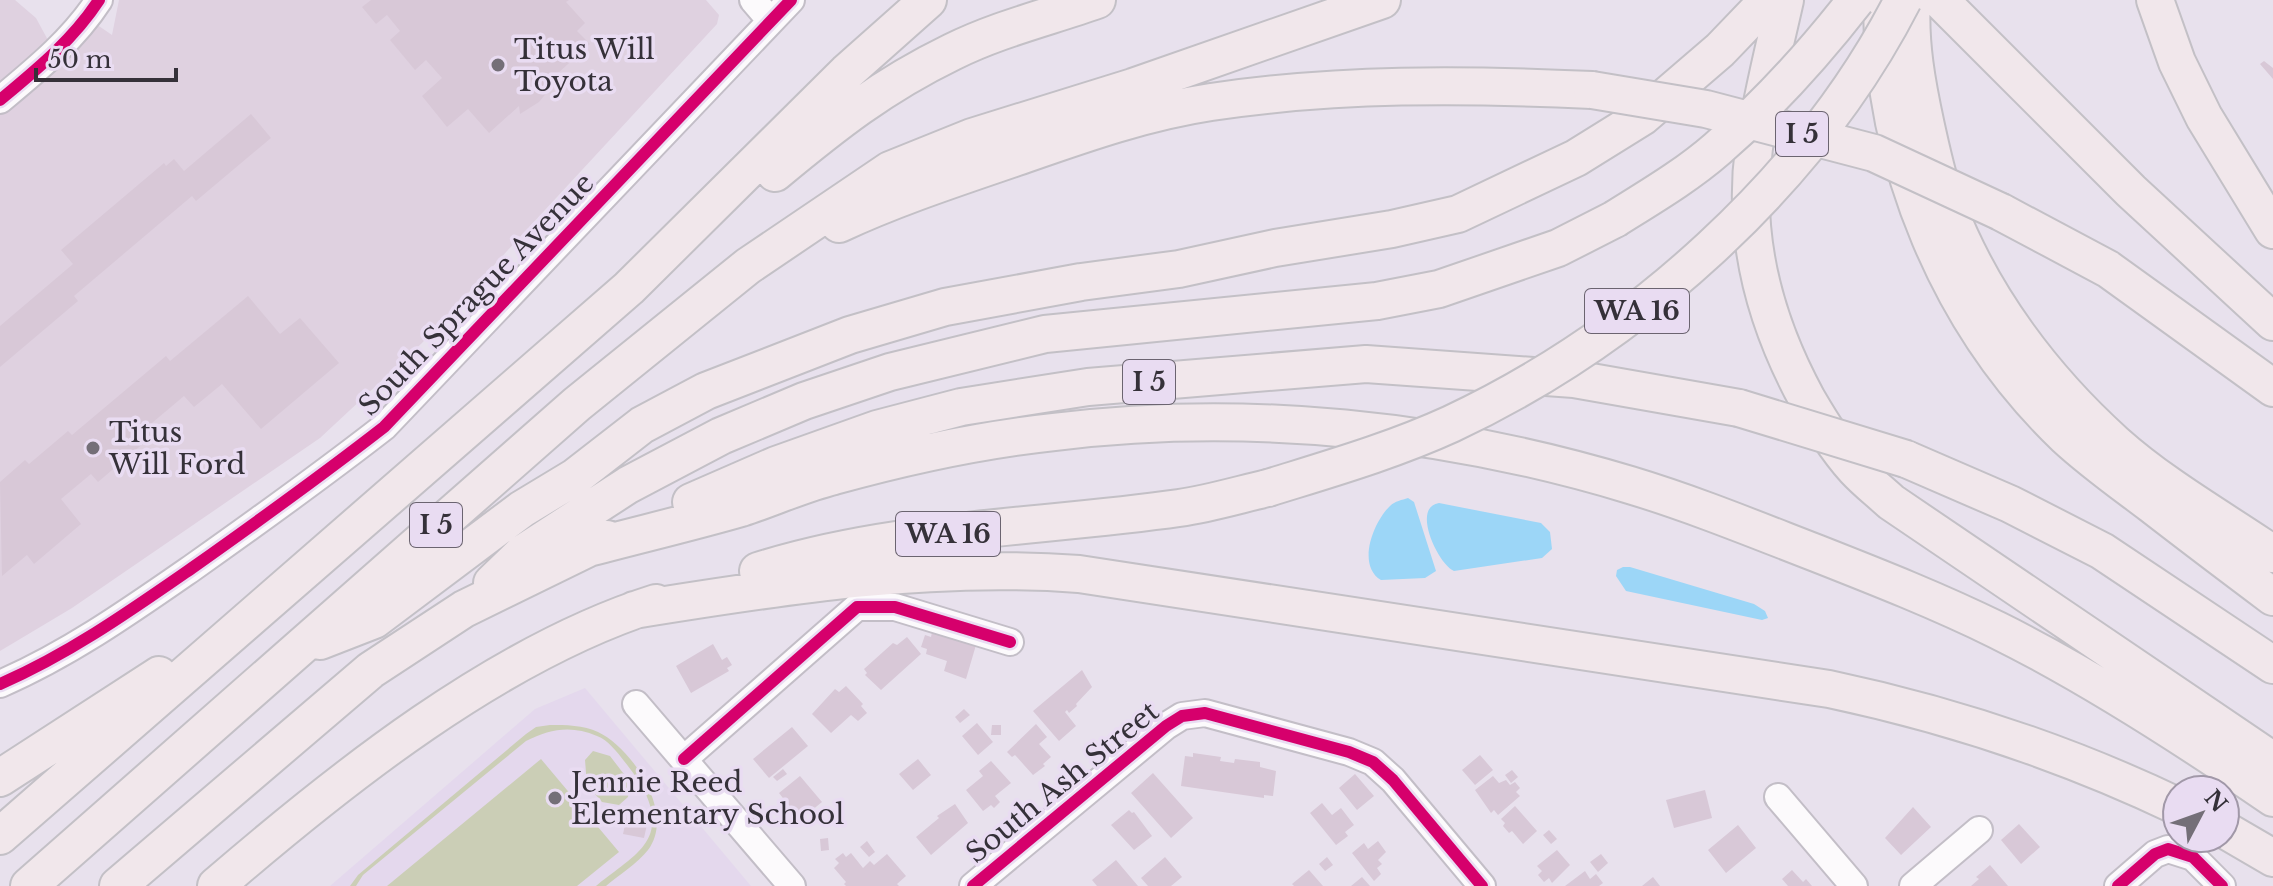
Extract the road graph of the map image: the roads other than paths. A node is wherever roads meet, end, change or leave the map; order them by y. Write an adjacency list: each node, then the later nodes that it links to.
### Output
1 (99, 0): 16 (street)
2 (753, 0): 15 (street)
3 (791, 0): 15 (street, South Sprague Avenue)
4 (928, 0): 19 (highway)
5 (1097, 0): 19 (highway)
6 (1382, 0): 18 (highway)
7 (1768, 0): 29 (highway)
8 (1785, 0): 34 (highway)
9 (1856, 0): 26 (highway, bridge)
10 (1882, 0): 25 (highway)
11 (1903, 0): 27 (highway, WA 16, bridge)
12 (1912, 0): 24 (highway)
13 (1940, 0): 20 (highway)
14 (2155, 0): 17 (highway)
15 (771, 21): 31 (street, South Sprague Avenue)
16 (0, 100)
17 (2273, 230)
18 (748, 266): 21 (highway, I 5, bridge); 29 (highway, I 5)
19 (629, 288): 22 (highway)
20 (2273, 322)
21 (2273, 388)
22 (361, 522): 36 (highway); 41 (highway)
23 (585, 549): 26 (highway, I 5); 30 (highway, I 5, bridge); 38 (highway)
24 (2273, 554)
25 (2273, 597)
26 (464, 609): 46 (highway, I 5)
27 (634, 610): 35 (highway); 39 (highway)
28 (1010, 642): 33 (street)
29 (299, 650): 45 (highway, I 5)
30 (2273, 665)
31 (0, 684)
32 (636, 704): 33 (street)
33 (684, 759): 49 (street)
34 (2273, 761)
35 (350, 777): 47 (highway); 48 (highway)
36 (0, 778)
37 (1778, 797): 51 (street)
38 (2273, 798)
39 (2161, 799)
40 (1979, 830): 52 (street)
41 (0, 836)
42 (2241, 839): 43 (highway)
43 (2273, 858)
44 (1470, 882): 50 (street, South Ash Street)
45 (29, 886)
46 (118, 886)
47 (216, 886)
48 (255, 886)
49 (792, 886)
50 (973, 886)
51 (1854, 886)
52 (1913, 886)
53 (2118, 886): 54 (street)
54 (2222, 886)

